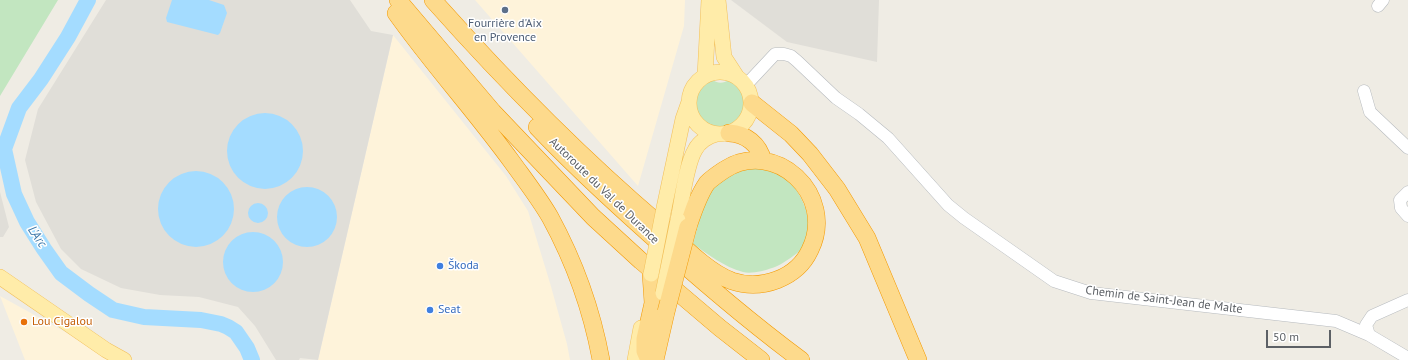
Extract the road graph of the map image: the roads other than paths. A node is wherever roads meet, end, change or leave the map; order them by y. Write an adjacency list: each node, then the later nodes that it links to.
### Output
1 (387, 0): 25 (highway)
2 (398, 0): 29 (highway, Autoroute du Val de Durance)
3 (427, 0): 30 (highway, Autoroute du Val de Durance)
4 (434, 0): 14 (highway)
5 (709, 0): 7 (main road)
6 (718, 0): 8 (main road)
7 (705, 76): 8 (main road); 10 (main road)
8 (742, 81): 11 (main road); 22 (street, Chemin de Saint-Jean de Malte)
9 (1364, 92): 13 (street)
10 (689, 101): 12 (main road); 18 (main road, bridge)
11 (752, 103): 12 (main road); 31 (highway)
12 (723, 134): 14 (highway); 17 (main road)
13 (1408, 148)
14 (763, 161): 17 (highway)
15 (1408, 192): 16 (street)
16 (1408, 216)
17 (683, 223): 21 (highway, bridge)
18 (651, 274): 21 (highway)
19 (0, 277): 24 (main road)
20 (1408, 300): 22 (street)
21 (656, 305): 26 (main road); 27 (highway); 28 (highway)
22 (1369, 335): 23 (street, Chemin de Saint-Jean de Malte)
23 (1408, 358)
24 (124, 360)
25 (601, 360)
26 (635, 360)
27 (649, 360)
28 (655, 360)
29 (761, 360)
30 (801, 360)
31 (918, 360)

